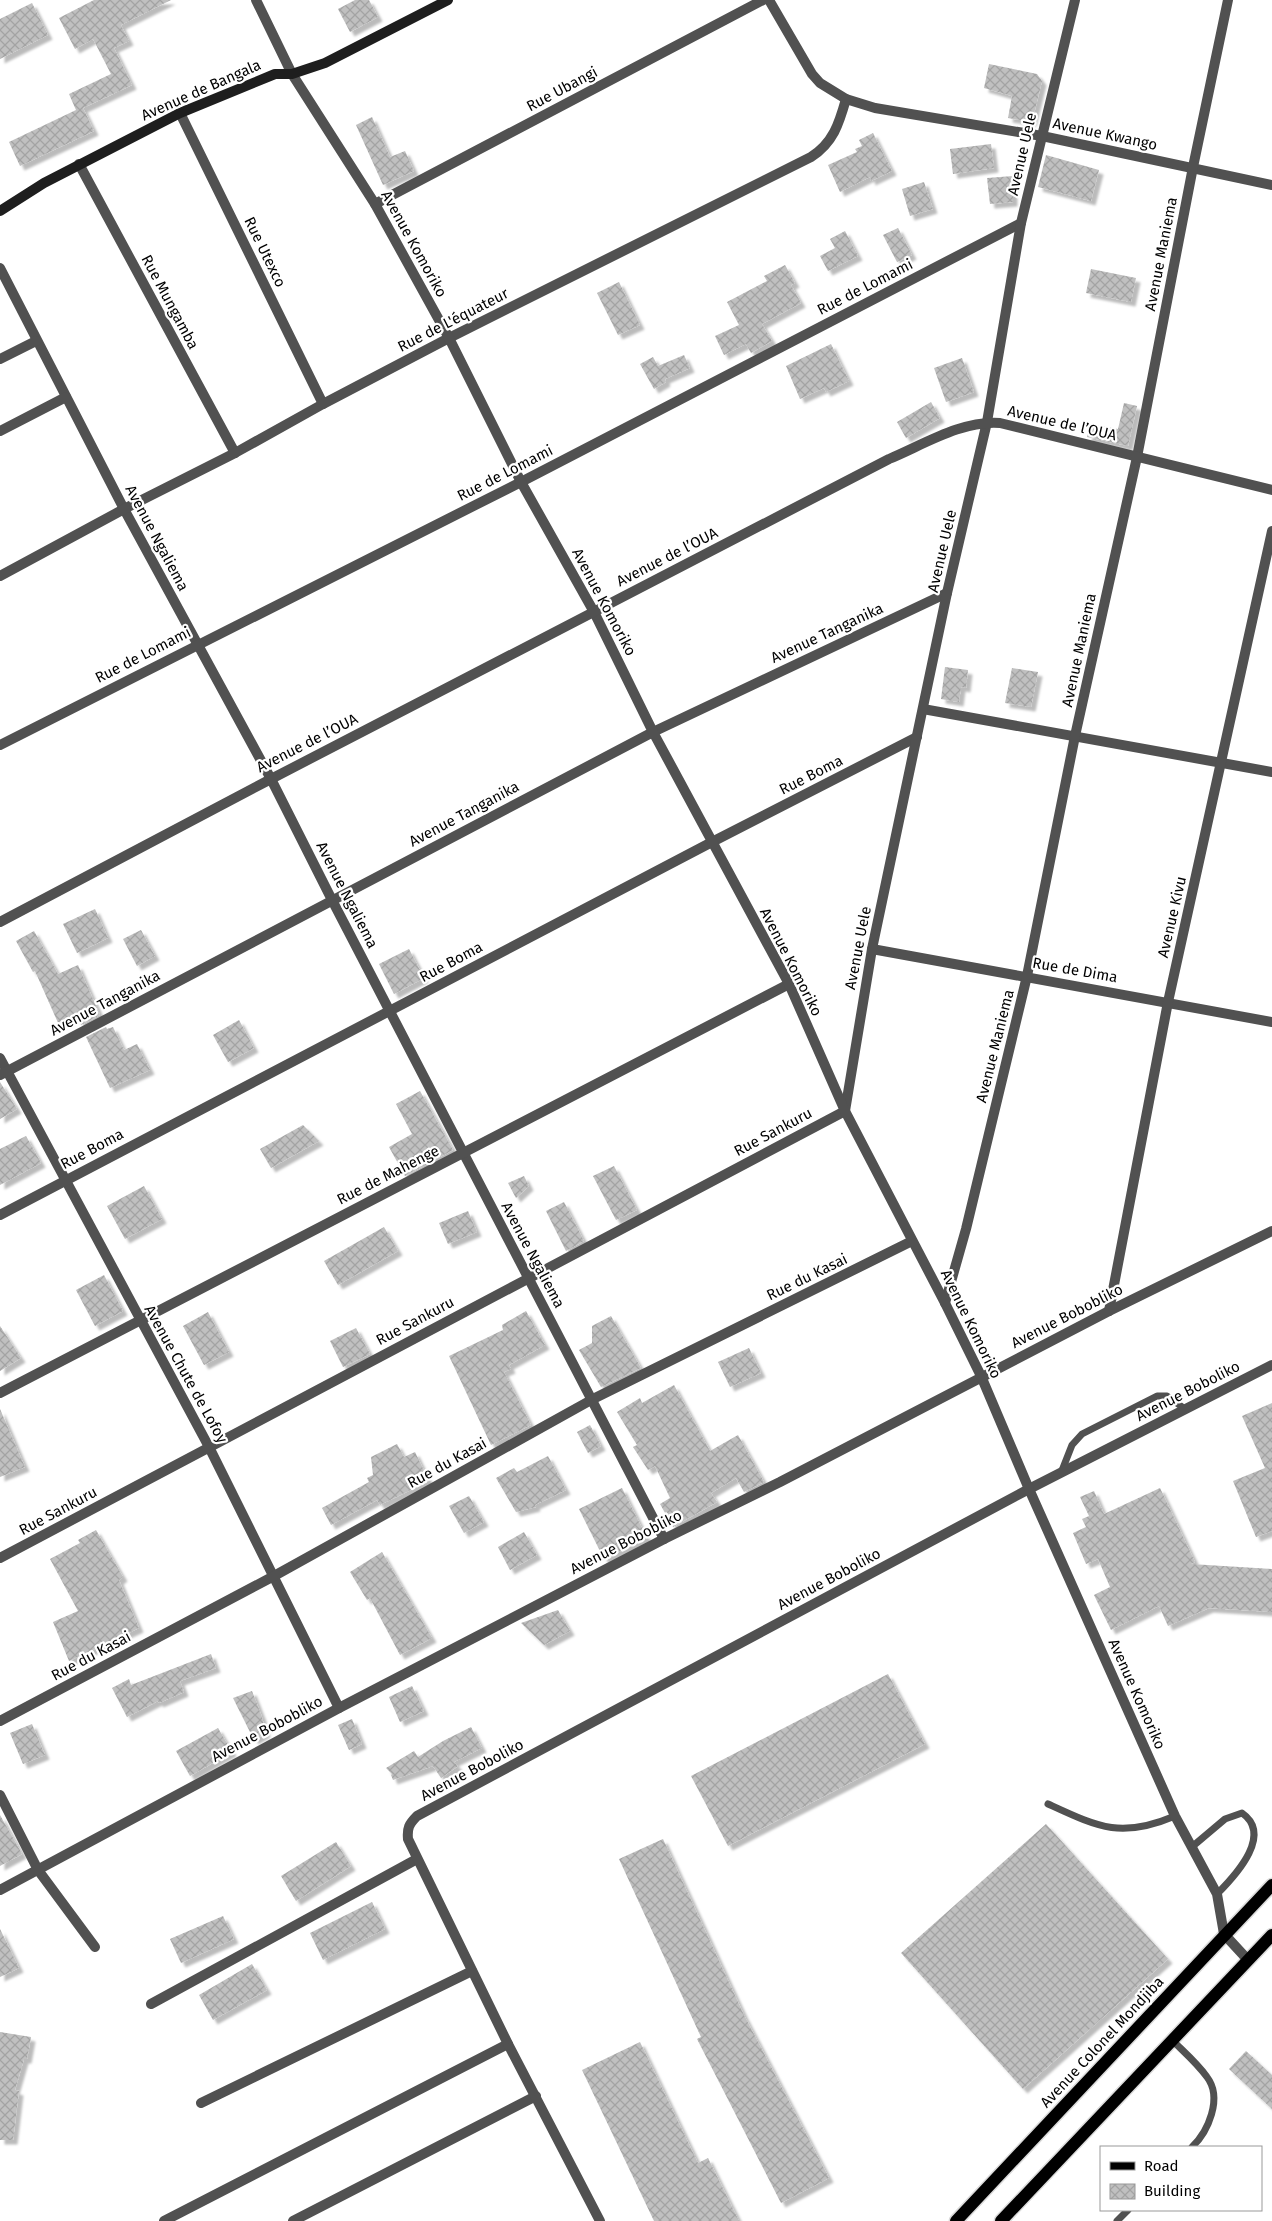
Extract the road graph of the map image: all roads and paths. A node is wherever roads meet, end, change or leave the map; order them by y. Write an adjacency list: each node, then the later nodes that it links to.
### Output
1 (256, 0): 7 (street, Avenue Komoriko)
2 (448, 0): 7 (main road, Avenue de Bangala)
3 (763, 0): 14 (street, Rue Ubangi)
4 (769, 0): 8 (street)
5 (1075, 0): 10 (street, Avenue Uele)
6 (1228, 0): 12 (street, Avenue Maniema)
7 (292, 74): 9 (main road, Avenue de Bangala); 14 (street, Avenue Komoriko)
8 (846, 99): 10 (street, Avenue Kwango); 18 (street, Rue de L'équateur)
9 (180, 113): 11 (main road, Avenue de Bangala); 22 (street, Rue Utexco)
10 (1042, 136): 12 (street, Avenue Kwango); 16 (street, Avenue Uele)
11 (79, 164): 15 (main road, Avenue de Bangala); 25 (street, Rue Mungamba)
12 (1192, 167): 13 (street, Avenue Kwango); 26 (street, Avenue Maniema)
13 (1272, 184)
14 (375, 204): 18 (street, Avenue Komoriko)
15 (0, 212)
16 (1021, 223): 23 (street, Avenue Uele); 27 (street, Rue de Lomami)
17 (0, 268): 19 (street, Avenue Ngaliema)
18 (449, 338): 22 (street, Rue de L'équateur); 27 (street, Avenue Komoriko)
19 (36, 340): 20 (street); 21 (street, Avenue Ngaliema)
20 (0, 359)
21 (66, 397): 24 (street); 29 (street, Avenue Ngaliema)
22 (323, 404): 25 (street, Rue de L'équateur)
23 (987, 422): 26 (street, Avenue de l’OUA); 32 (street, Avenue Uele); 33 (street, Avenue de l’OUA)
24 (0, 431)
25 (235, 454): 29 (street, Rue de L'équateur)
26 (1137, 457): 28 (street, Avenue de l’OUA); 37 (street, Avenue Maniema)
27 (521, 482): 33 (street, Avenue Komoriko); 34 (street, Rue de Lomami)
28 (1272, 490)
29 (124, 509): 31 (street, Rue de L'équateur); 34 (street, Avenue Ngaliema)
30 (1272, 531): 40 (street, Avenue Kivu)
31 (0, 576)
32 (947, 593): 35 (street, Avenue Uele); 36 (street, Avenue Tanganika)
33 (594, 612): 36 (street, Avenue Komoriko); 42 (street, Avenue de l’OUA)
34 (197, 645): 39 (street, Rue de Lomami); 42 (street, Avenue Ngaliema)
35 (923, 709): 37 (street); 38 (street, Avenue Uele)
36 (653, 732): 43 (street, Avenue Komoriko); 44 (street, Avenue Tanganika)
37 (1075, 736): 40 (street); 47 (street, Avenue Maniema)
38 (917, 737): 43 (street, Rue Boma); 46 (street, Avenue Uele)
39 (0, 745)
40 (1222, 763): 41 (street); 49 (street, Avenue Kivu)
41 (1272, 772)
42 (271, 779): 44 (street, Avenue Ngaliema); 45 (street, Avenue de l’OUA)
43 (712, 842): 48 (street, Avenue Komoriko); 50 (street, Rue Boma)
44 (332, 900): 50 (street, Avenue Ngaliema); 53 (street, Avenue Tanganika)
45 (0, 922)
46 (872, 949): 47 (street, Rue de Dima); 54 (street, Avenue Uele)
47 (1027, 976): 49 (street, Rue de Dima); 61 (street, Avenue Maniema)
48 (789, 984): 54 (street, Avenue Komoriko); 55 (street, Rue de Mahenge)
49 (1168, 1002): 51 (street, Rue de Dima); 62 (street, Avenue Kivu)
50 (390, 1011): 55 (street, Avenue Ngaliema); 56 (street, Rue Boma)
51 (1272, 1022)
52 (0, 1058): 53 (street, Avenue Chute de Lofoy)
53 (4, 1073): 56 (street, Avenue Chute de Lofoy)
54 (845, 1111): 59 (street, Avenue Komoriko); 60 (street, Rue Sankuru)
55 (462, 1153): 60 (street, Avenue Ngaliema); 63 (street, Rue de Mahenge)
56 (66, 1180): 57 (street, Rue Boma); 63 (street, Avenue Chute de Lofoy)
57 (0, 1215)
58 (1272, 1231): 62 (street, Avenue Bobobliko)
59 (912, 1241): 61 (street, Avenue Komoriko); 67 (street, Rue du Kasai)
60 (528, 1279): 67 (street, Avenue Ngaliema); 69 (street, Rue Sankuru)
61 (946, 1303): 65 (street, Avenue Komoriko)
62 (1109, 1311): 65 (street, Avenue Bobobliko)
63 (139, 1320): 66 (street, Rue de Mahenge); 69 (street, Avenue Chute de Lofoy)
64 (1272, 1365): 68 (street, Avenue Boboliko)
65 (981, 1376): 71 (street, Avenue Komoriko); 72 (street, Avenue Bobobliko)
66 (0, 1392)
67 (593, 1400): 72 (street, Avenue Ngaliema); 74 (street, Rue du Kasai)
68 (1185, 1410): 70 (street, Avenue Boboliko); 70 (lane)
69 (209, 1448): 73 (street, Rue Sankuru); 74 (street, Avenue Chute de Lofoy)
70 (1060, 1473): 71 (street, Avenue Boboliko)
71 (1029, 1489): 79 (street, Avenue Komoriko); 83 (street, Avenue Boboliko)
72 (664, 1539): 75 (street, Avenue Bobobliko)
73 (0, 1558)
74 (274, 1576): 75 (street, Avenue Chute de Lofoy); 76 (street, Rue du Kasai)
75 (339, 1708): 84 (street, Avenue Bobobliko)
76 (0, 1721)
77 (0, 1795): 84 (street)
78 (1048, 1804): 79 (lane)
79 (1175, 1816): 81 (street, Avenue Komoriko)
80 (1264, 1835): 81 (lane)
81 (1193, 1846): 87 (street, Avenue Komoriko)
82 (1259, 1850): 87 (lane)
83 (417, 1859): 92 (street); 93 (street)
84 (38, 1870): 86 (street, Avenue Bobobliko); 90 (street)
85 (1272, 1885): 88 (main road, Avenue Colonel Mondjiba)
86 (0, 1890)
87 (1217, 1894): 88 (street, Avenue Komoriko)
88 (1224, 1934): 91 (street); 103 (main road, Avenue Colonel Mondjiba)
89 (1272, 1934): 91 (main road)
90 (95, 1947)
91 (1248, 1960): 94 (main road)
92 (472, 1971): 95 (street); 97 (street)
93 (151, 2004)
94 (1172, 2040): 98 (lane); 104 (main road)
95 (508, 2044): 96 (street); 100 (street)
96 (536, 2096): 101 (street); 102 (street)
97 (201, 2103)
98 (1193, 2146)
99 (1127, 2211): 105 (lane)
100 (164, 2221)
101 (293, 2221)
102 (600, 2221)
103 (956, 2221)
104 (1001, 2221)
105 (1117, 2221)

